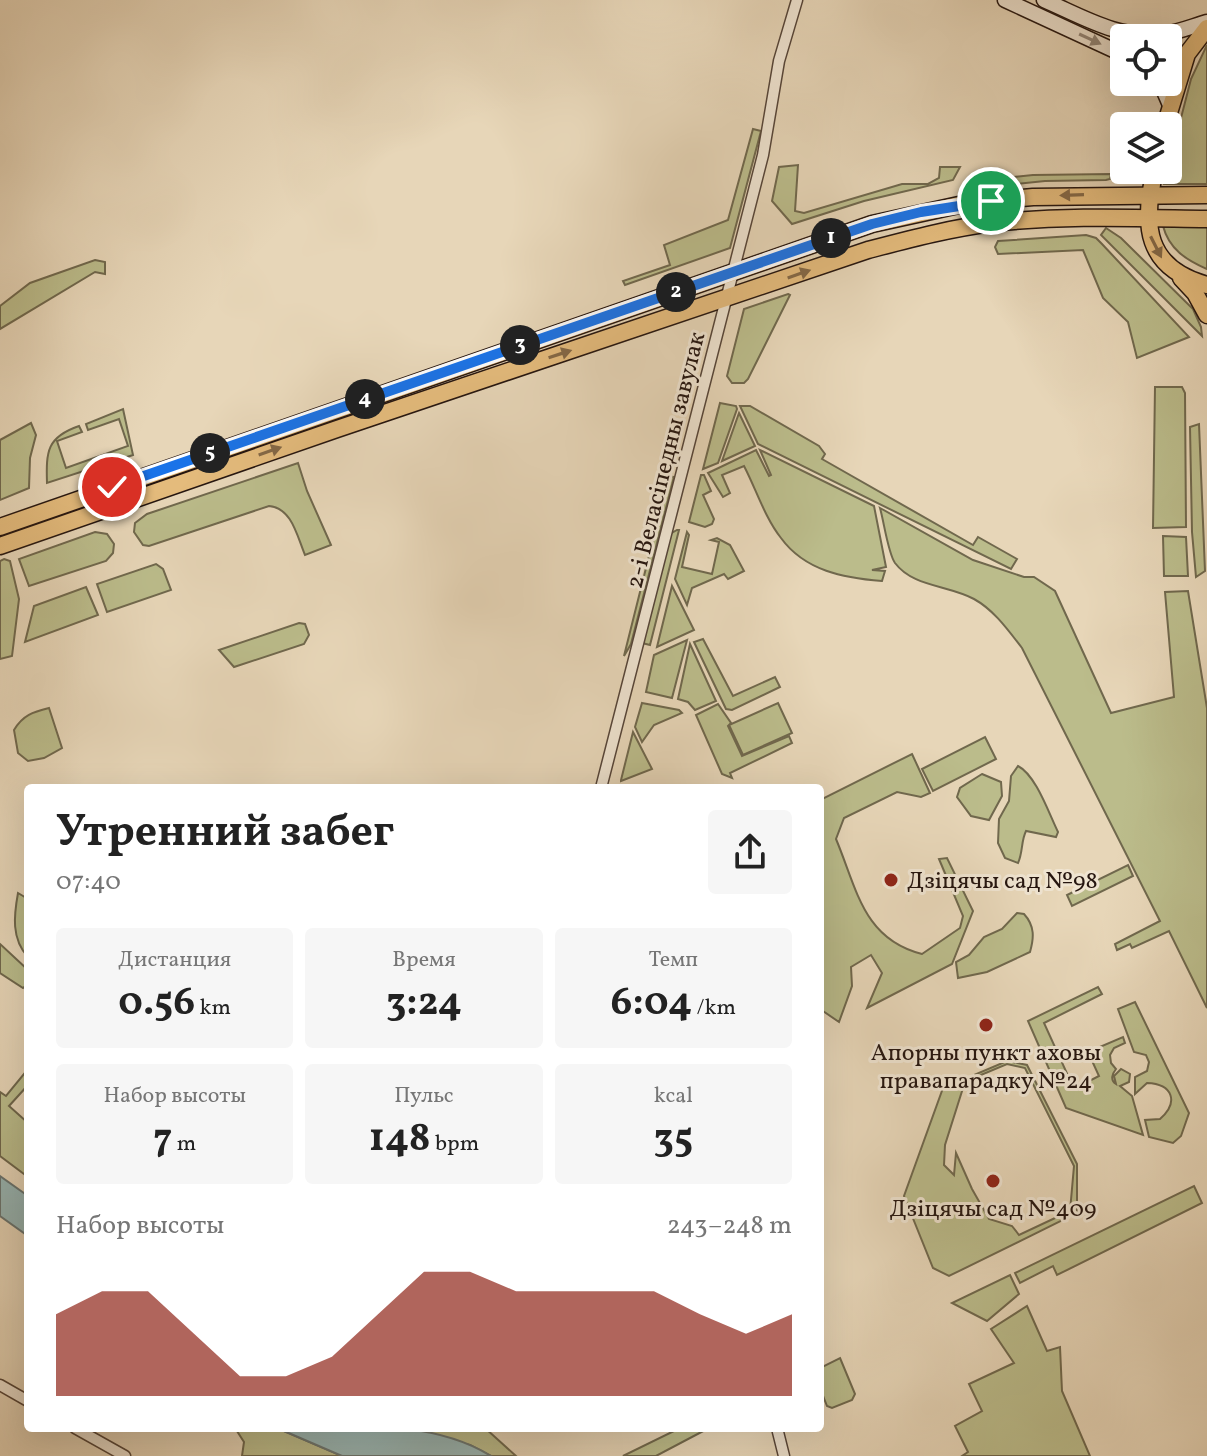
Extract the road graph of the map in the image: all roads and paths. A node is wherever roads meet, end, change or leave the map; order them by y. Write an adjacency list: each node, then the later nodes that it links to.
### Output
1 (797, 0): 15 (street, 2-і Веласіпедны завулак)
2 (1005, 0): 6 (main road, one-way to 6)
3 (1044, 0): 4 (main road)
4 (1207, 22)
5 (1207, 28): 8 (main road)
6 (1110, 49)
7 (1166, 96): 8 (main road)
8 (1170, 105): 9 (main road)
9 (1168, 112)
10 (1152, 184): 11 (main road)
11 (1150, 194): 12 (main road); 13 (main road); 15 (main road, one-way to 15)
12 (1207, 195)
13 (1147, 218): 14 (main road); 16 (main road, one-way to 16); 18 (main road, one-way to 13)
14 (1207, 219)
15 (732, 272): 18 (street, 2-і Веласіпедны завулак); 20 (main road)
16 (1175, 272): 17 (main road); 19 (main road)
17 (1207, 285)
18 (725, 299): 21 (main road); 25 (street, 2-і Веласіпедны завулак)
19 (1207, 315)
20 (586, 322): 21 (street); 22 (main road)
21 (592, 343): 22 (main road, one-way to 21)
22 (115, 496): 23 (main road); 24 (main road)
23 (0, 527)
24 (0, 546)
25 (602, 784)
26 (0, 1385): 27 (street)
27 (24, 1399)
28 (82, 1432): 30 (street)
29 (778, 1432): 31 (street)
30 (125, 1456)
31 (784, 1456)

